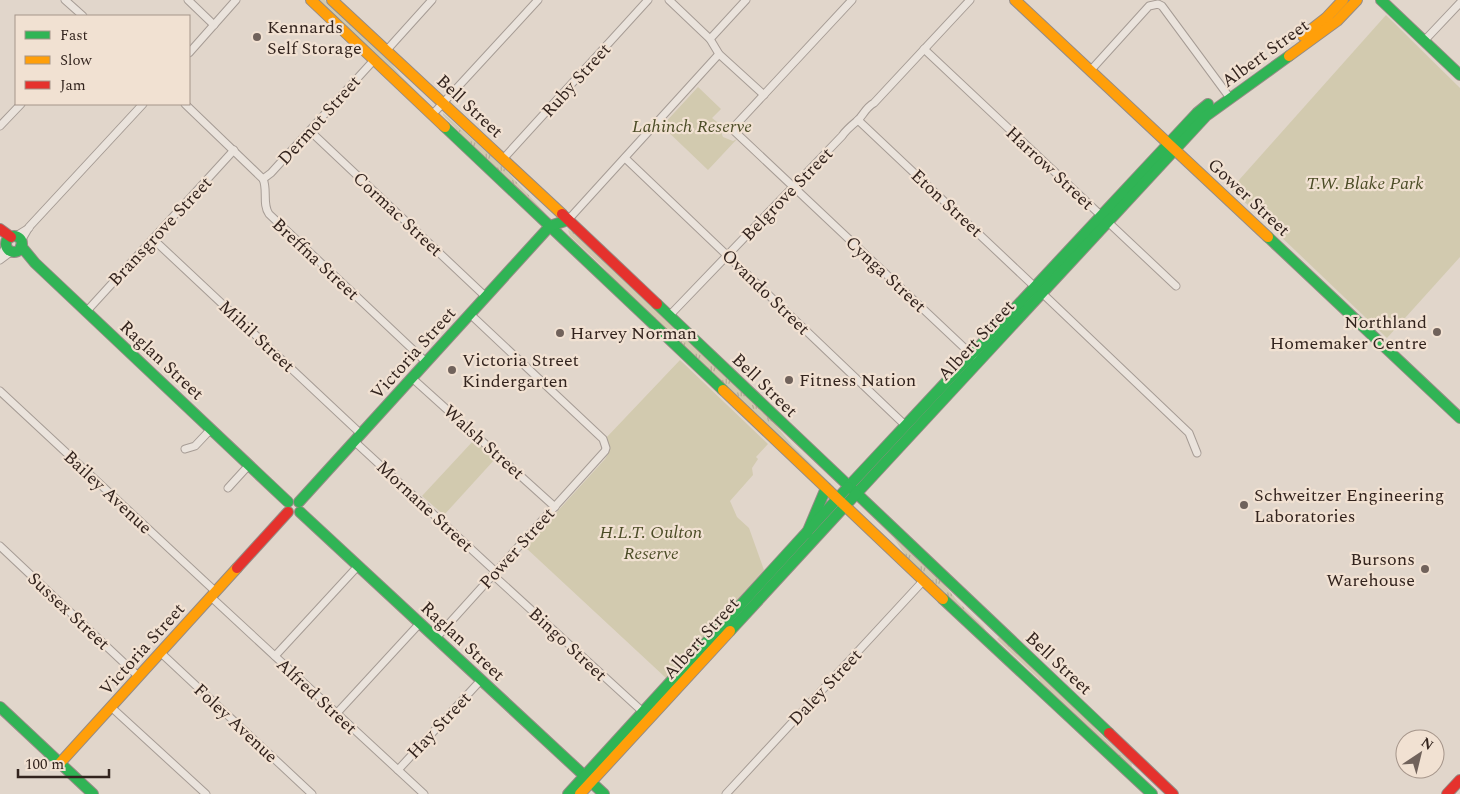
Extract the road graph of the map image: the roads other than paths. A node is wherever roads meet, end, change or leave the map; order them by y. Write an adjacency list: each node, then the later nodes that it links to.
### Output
1 (65, 0): 18 (street)
2 (188, 0): 19 (street)
3 (236, 0): 19 (street)
4 (310, 0): 27 (main road, Bell Street)
5 (332, 0): 24 (main road, Bell Street)
6 (432, 0): 24 (street)
7 (538, 0): 32 (street)
8 (648, 0): 43 (street, Ruby Street)
9 (669, 0): 21 (street)
10 (746, 0): 21 (street)
11 (852, 0): 30 (street)
12 (970, 0): 23 (street, Belgrove Street)
13 (1015, 0): 28 (main road, Gower Street)
14 (1342, 0): 20 (main road, Albert Street)
15 (1357, 0): 20 (main road, Albert Street)
16 (1381, 0): 22 (main road)
17 (1460, 3): 22 (street)
18 (82, 15)
19 (214, 25): 25 (street)
20 (1314, 33): 31 (main road, Albert Street)
21 (710, 39): 26 (street)
22 (1424, 41): 29 (main road)
23 (924, 49): 37 (street, Belgrove Street); 47 (street, Harrow Street)
24 (386, 51): 32 (main road, Bell Street)
25 (190, 52)
26 (719, 54): 30 (street); 42 (street)
27 (374, 60): 36 (main road, Bell Street); 39 (street, Dermot Street)
28 (1091, 70): 31 (street); 40 (main road, Gower Street)
29 (1460, 75)
30 (764, 95): 45 (street, Cynga Street)
31 (1228, 95): 40 (main road, Albert Street)
32 (443, 103): 36 (street); 43 (main road, Bell Street)
33 (20, 105): 38 (street)
34 (141, 105): 51 (street)
35 (185, 105): 41 (street)
36 (432, 115): 48 (main road, Bell Street)
37 (859, 121): 45 (street, Belgrove Street); 55 (street, Eton Street)
38 (0, 126)
39 (310, 131): 44 (street, Dermot Street); 56 (street, Cormac Street)
40 (1171, 147): 47 (main road, Albert Street); 64 (main road, Gower Street)
41 (234, 150): 44 (street); 50 (street, Bransgrove Street)
42 (625, 158): 46 (street); 52 (street, Ovando Street)
43 (503, 159): 46 (main road, Bell Street)
44 (263, 179): 61 (street, Breffna Street)
45 (793, 187): 52 (street, Belgrove Street); 60 (street, Cynga Street)
46 (568, 220): 48 (main road); 59 (main road, Bell Street)
47 (1104, 220): 54 (street, Harrow Street); 55 (main road, Albert Street)
48 (550, 226): 56 (main road, Victoria Street); 70 (main road, Bell Street)
49 (0, 229): 51 (main road, Raglan Street)
50 (153, 239): 57 (street, Bransgrove Street); 68 (street, Mihil Street)
51 (12, 243): 53 (street); 57 (main road, Raglan Street)
52 (727, 255): 59 (street, Belgrove Street); 66 (street, Ovando Street)
53 (0, 259)
54 (1176, 286)
55 (1039, 290): 60 (main road, Albert Street); 72 (street, Eton Street)
56 (486, 296): 58 (main road, Victoria Street)
57 (86, 312): 67 (main road, Raglan Street)
58 (470, 314): 61 (main road, Victoria Street); 82 (street, Power Street)
59 (669, 316): 65 (main road, Bell Street)
60 (976, 358): 66 (main road, Albert Street); 69 (main road, Albert Street)
61 (426, 362): 62 (main road, Victoria Street)
62 (412, 378): 68 (main road, Victoria Street); 82 (street, Walsh Street)
63 (0, 391): 89 (street, Bailey Avenue)
64 (1460, 418)
65 (777, 419): 70 (main road); 74 (main road, Bell Street)
66 (906, 426): 69 (main road, Albert Street)
67 (211, 429): 71 (street); 73 (main road, Raglan Street)
68 (357, 437): 81 (main road, Victoria Street); 87 (street, Mornane Street)
69 (899, 441): 74 (main road, Albert Street); 77 (main road, Albert Street)
70 (782, 447): 76 (main road, Bell Street)
71 (186, 449)
72 (1197, 453)
73 (249, 465): 75 (street); 80 (main road, Raglan Street)
74 (848, 486): 77 (main road, Bell Street); 78 (main road, Albert Street)
75 (228, 488)
76 (826, 488): 78 (main road, Bell Street); 83 (main road)
77 (856, 494): 79 (main road, Albert Street); 91 (main road, Bell Street)
78 (837, 498): 79 (main road, Bell Street); 83 (main road, Albert Street)
79 (845, 506): 85 (main road, Albert Street); 88 (main road, Bell Street)
80 (288, 507): 81 (main road); 89 (main road, Victoria Street)
81 (300, 507): 86 (main road, Raglan Street)
82 (556, 507): 87 (street, Power Street)
83 (807, 533): 85 (main road, Albert Street)
84 (0, 546): 96 (street, Sussex Street)
85 (795, 553): 98 (main road, Albert Street)
86 (358, 566): 90 (main road, Raglan Street); 95 (street)
87 (495, 573): 92 (street, Power Street); 101 (street, Bingo Street)
88 (924, 580): 93 (main road, Bell Street); 117 (street, Daley Street)
89 (213, 595): 94 (main road, Victoria Street); 95 (street, Alfred Street)
90 (420, 623): 92 (main road, Raglan Street); 102 (street)
91 (996, 626): 93 (main road); 105 (main road, Bell Street)
92 (436, 638): 97 (main road, Raglan Street)
93 (985, 639): 107 (main road, Bell Street)
94 (160, 652): 96 (main road, Victoria Street); 112 (street, Foley Avenue)
95 (275, 656): 102 (street, Alfred Street)
96 (139, 677): 100 (main road, Victoria Street)
97 (481, 680): 106 (street, Hay Street); 108 (main road, Raglan Street)
98 (666, 694): 101 (main road, Albert Street); 103 (main road, Albert Street)
99 (0, 707): 104 (main road)
100 (111, 707): 104 (main road, Victoria Street); 111 (street)
101 (643, 712): 103 (main road, Albert Street)
102 (337, 713): 106 (street, Alfred Street)
103 (631, 732): 108 (main road, Albert Street)
104 (60, 763): 110 (main road)
105 (1142, 764): 107 (main road); 119 (main road, Bell Street)
106 (398, 770): 113 (street, Alfred Street)
107 (1132, 775): 118 (main road, Bell Street)
108 (588, 779): 114 (main road, Albert Street); 115 (main road, Albert Street); 116 (main road, Raglan Street)
109 (1460, 780): 120 (main road)
110 (93, 794)
111 (206, 794)
112 (312, 794)
113 (424, 794)
114 (568, 794)
115 (580, 794)
116 (604, 794)
117 (726, 794)
118 (1152, 794)
119 (1174, 794)
120 (1447, 794)

